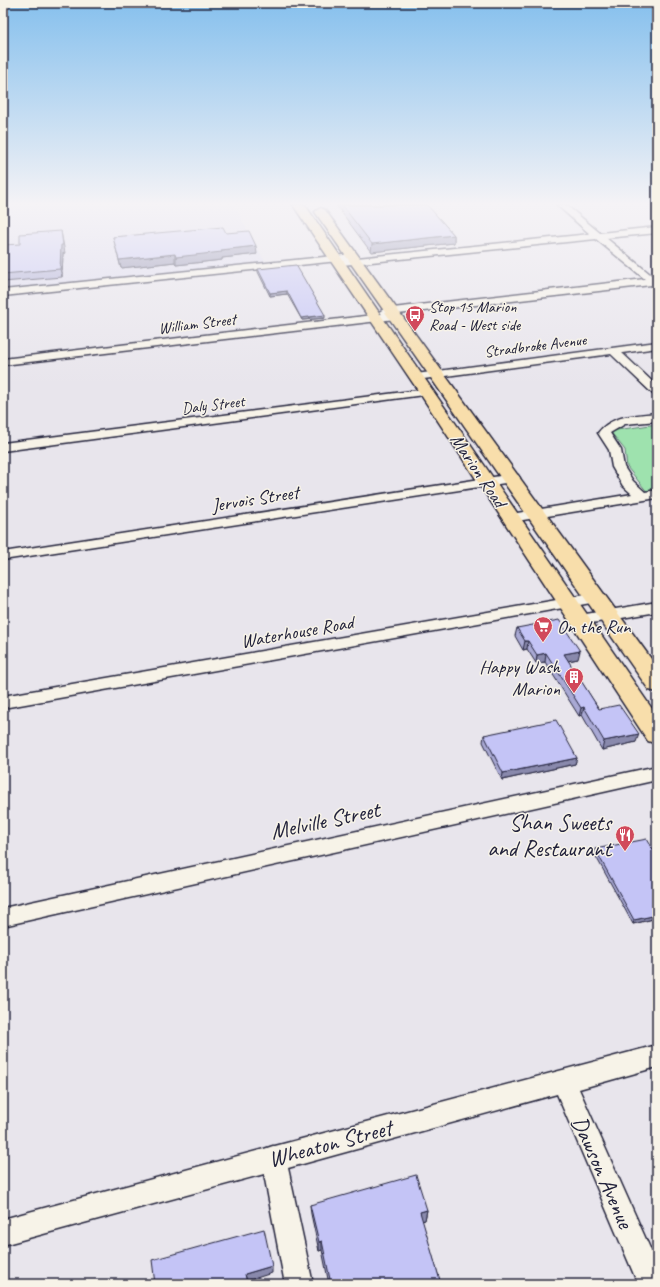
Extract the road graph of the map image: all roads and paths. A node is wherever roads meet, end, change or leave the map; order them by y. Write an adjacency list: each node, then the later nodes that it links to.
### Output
1 (285, 265): 6 (street)
2 (339, 265): 8 (main road, Marion Road)
3 (358, 265): 7 (main road, Marion Road)
4 (635, 265): 5 (street)
5 (656, 282): 7 (street, William Street)
6 (3, 293)
7 (394, 313): 8 (street, William Street); 12 (main road, Marion Road)
8 (374, 316): 11 (street, William Street); 13 (main road, Marion Road)
9 (657, 345): 10 (street, Stradbroke Avenue)
10 (614, 351): 12 (street, Stradbroke Avenue); 15 (street)
11 (3, 362)
12 (436, 374): 13 (street, Stradbroke Avenue); 18 (main road, Marion Road)
13 (416, 376): 14 (main road, Marion Road)
14 (427, 392): 17 (street, Daly Street); 19 (main road, Marion Road)
15 (657, 392)
16 (657, 417): 21 (street)
17 (3, 447)
18 (513, 478): 19 (street, Jervois Street); 22 (main road, Marion Road)
19 (486, 482): 23 (main road, Marion Road); 24 (street, Jervois Street)
20 (657, 494): 21 (street)
21 (642, 496): 22 (street)
22 (538, 514): 23 (street); 25 (main road, Marion Road)
23 (511, 518): 27 (main road, Marion Road)
24 (3, 556)
25 (597, 598): 27 (street, Waterhouse Road); 28 (main road, Marion Road)
26 (657, 607): 28 (street)
27 (575, 612): 28 (street); 30 (street, Waterhouse Road); 31 (main road, Marion Road)
28 (608, 615): 29 (main road, Marion Road)
29 (657, 684)
30 (3, 702)
31 (657, 735)
32 (657, 773): 33 (street, Melville Street)
33 (3, 917)
34 (657, 1056): 35 (street, Wheaton Street)
35 (564, 1082): 36 (street, Wheaton Street); 39 (street, Dawson Avenue)
36 (273, 1158): 37 (street, Wheaton Street); 38 (street)
37 (3, 1232)
38 (298, 1284)
39 (652, 1284)

